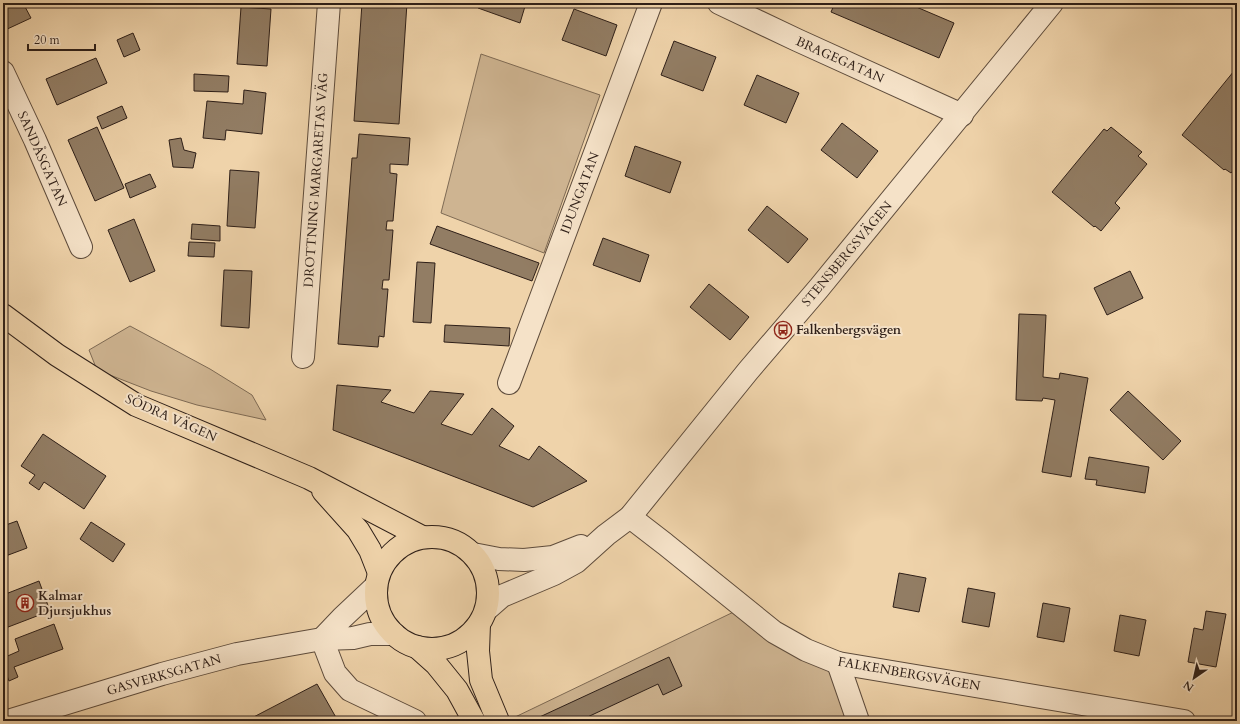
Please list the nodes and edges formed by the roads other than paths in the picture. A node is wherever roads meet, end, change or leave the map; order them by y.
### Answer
1 (329, 3) edge
2 (651, 3) edge
3 (719, 3) edge
4 (1052, 3) edge
5 (3, 72) edge
6 (962, 115) junction
7 (81, 247) dead end
8 (3, 315) edge
9 (303, 357) dead end
10 (509, 383) dead end
11 (309, 478) junction
12 (630, 516) junction
13 (606, 535) junction
14 (422, 537) junction
15 (473, 554) junction
16 (378, 579) junction
17 (483, 617) junction
18 (394, 634) junction
19 (322, 639) junction
20 (417, 647) junction
21 (838, 663) junction
22 (1103, 714) edge
23 (8, 721) edge
24 (416, 721) edge
25 (474, 721) edge
26 (498, 721) edge
27 (858, 721) edge
28 (1184, 721) edge

1 - 9 street, DROTTNING MARGARETAS VÄG
2 - 10 street, IDUNGATAN
3 - 6 street, BRAGEGATAN
4 - 6 street, STENSBERGSVÄGEN
5 - 7 street, SANDÅSGATAN
6 - 12 street, STENSBERGSVÄGEN
8 - 11 main road, SÖDRA VÄGEN
11 - 14 main road, SÖDRA VÄGEN
11 - 16 main road, SÖDRA VÄGEN
12 - 13 street, STENSBERGSVÄGEN
12 - 21 street, FALKENBERGSVÄGEN
13 - 15 street, STENSBERGSVÄGEN
13 - 17 street, STENSBERGSVÄGEN
14 - 15 main road
14 - 16 main road
15 - 17 main road
16 - 18 main road
16 - 19 street
17 - 20 main road
17 - 26 main road
18 - 19 street, GASVERKSGATAN
18 - 20 main road
19 - 23 street, GASVERKSGATAN
19 - 24 street
20 - 25 main road
21 - 22 street, FALKENBERGSVÄGEN
21 - 27 street
22 - 28 street, FALKENBERGSVÄGEN

